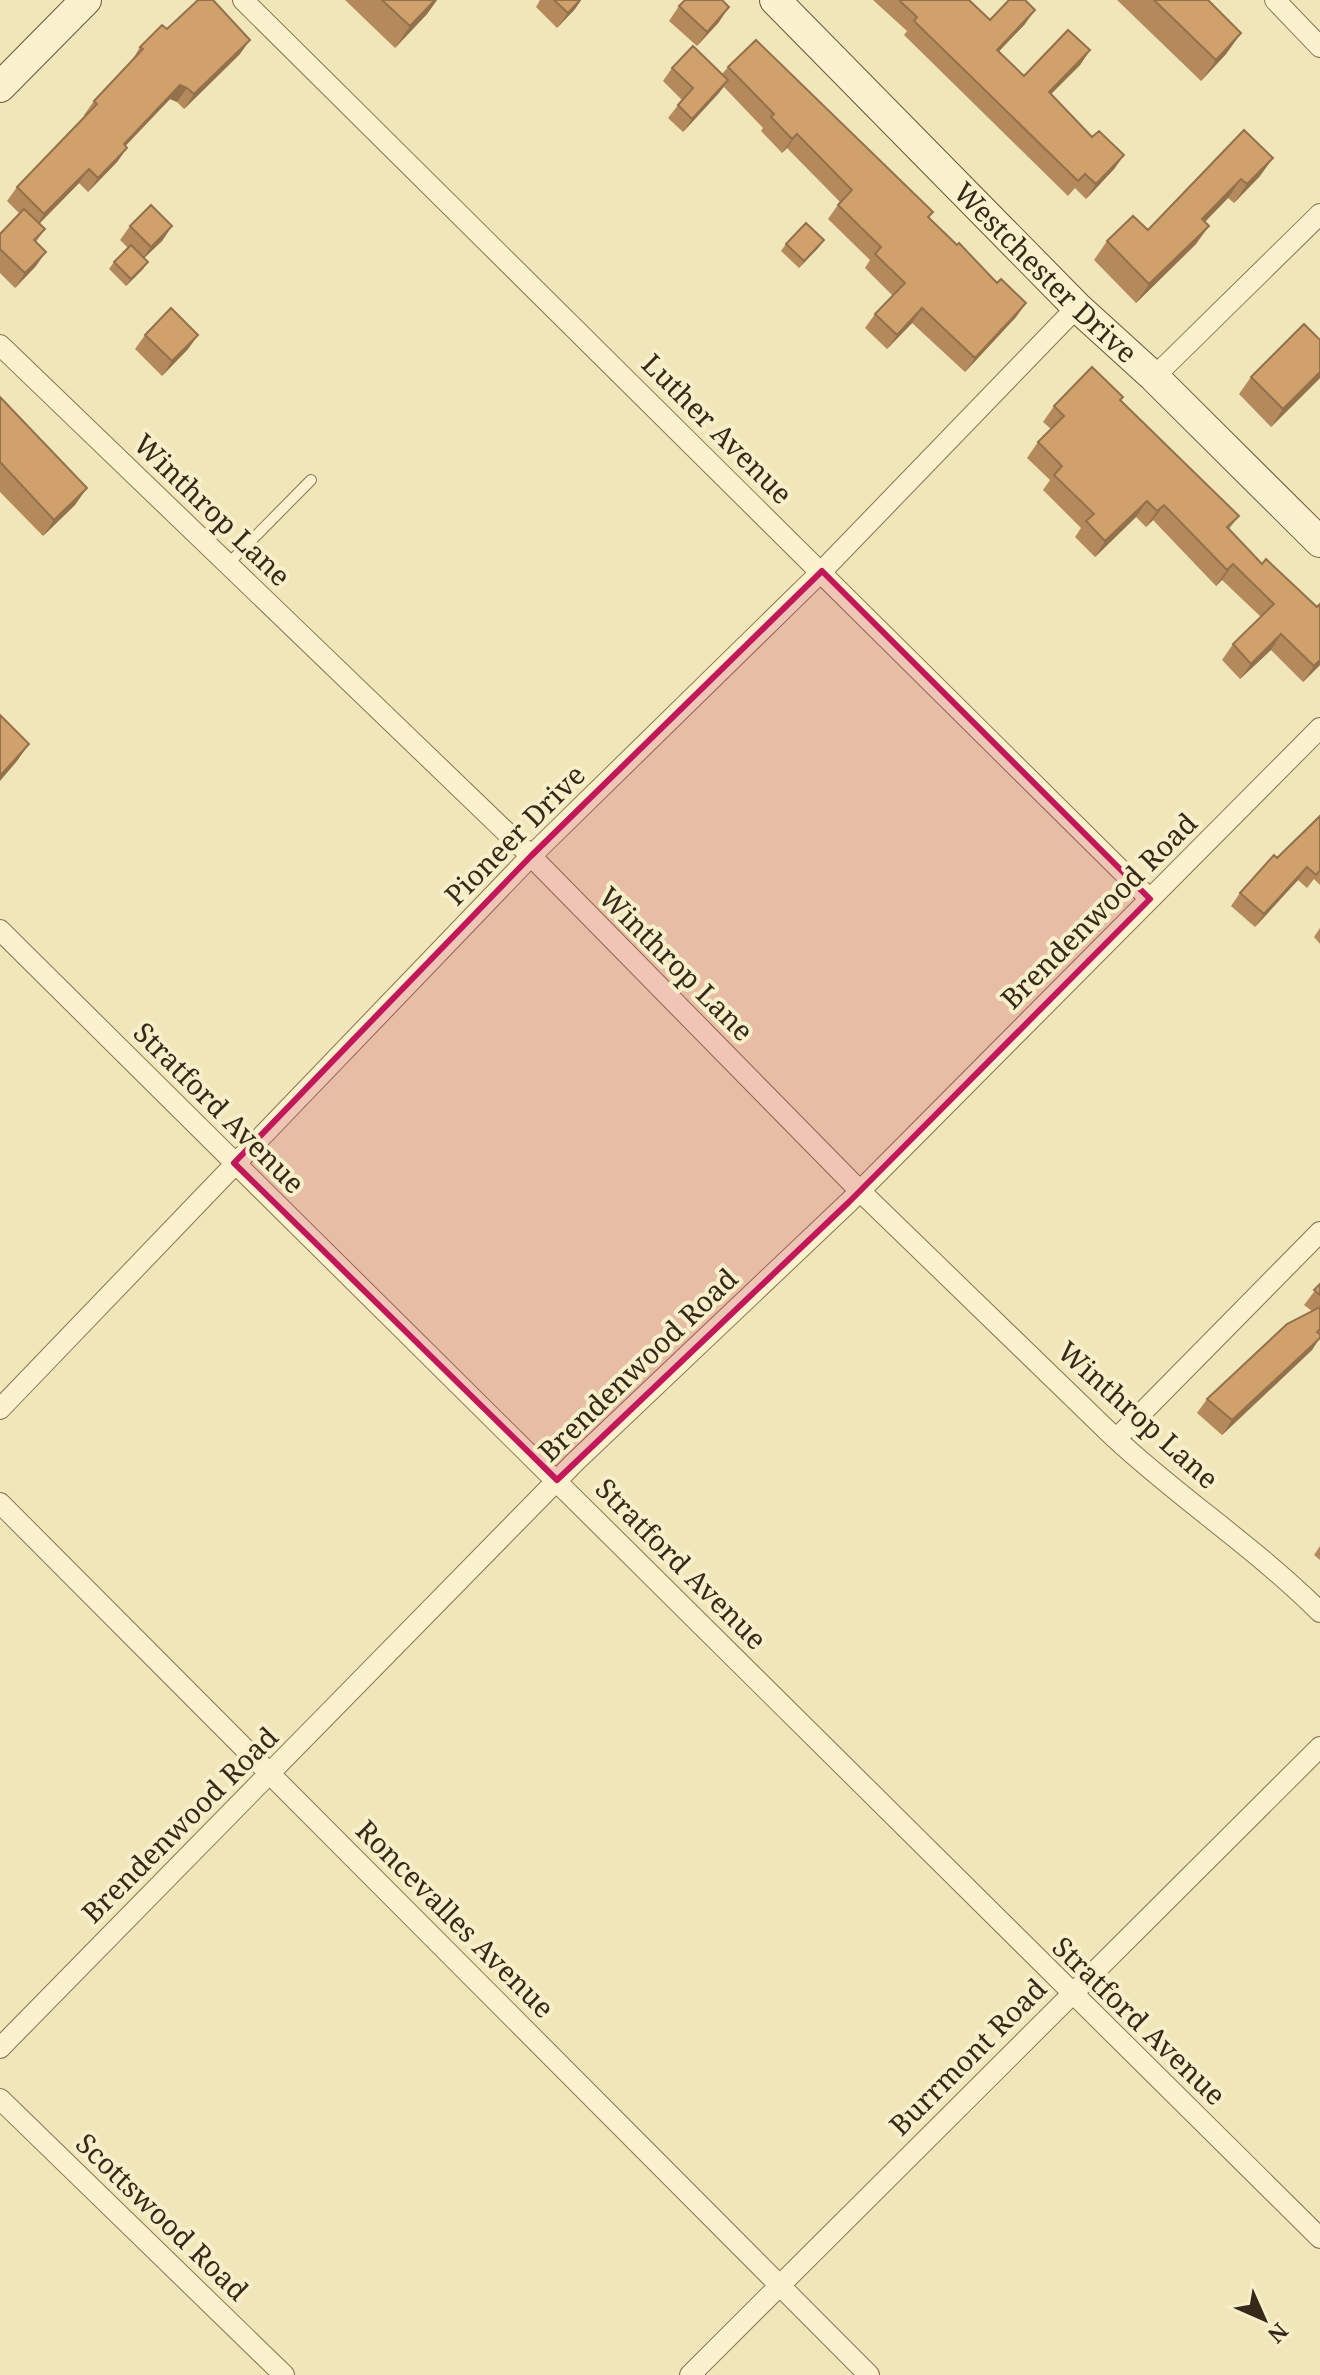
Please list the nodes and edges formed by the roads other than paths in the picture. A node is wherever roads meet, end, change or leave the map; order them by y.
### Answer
1 (86, 0) edge
2 (243, 0) edge
3 (775, 0) edge
4 (1275, 0) edge
5 (1320, 47) edge
6 (0, 87) edge
7 (1320, 214) edge
8 (1077, 307) junction
9 (0, 345) edge
10 (1154, 377) junction
11 (311, 480) dead end
12 (1320, 542) edge
13 (228, 564) junction
14 (822, 571) junction
15 (1320, 728) edge
16 (531, 856) junction
17 (1150, 899) junction
18 (0, 930) edge
19 (234, 1163) junction
20 (860, 1191) junction
21 (1320, 1232) edge
22 (0, 1409) edge
23 (1116, 1439) junction
24 (557, 1480) junction
25 (0, 1503) edge
26 (1320, 1612) edge
27 (1320, 1747) edge
28 (271, 1774) junction
29 (1071, 1995) junction
30 (0, 2048) edge
31 (0, 2099) edge
32 (1320, 2238) edge
33 (779, 2285) junction
34 (284, 2375) edge
35 (690, 2375) edge
36 (869, 2375) edge

1 - 6 street
2 - 14 street, Luther Avenue
3 - 8 street, Westchester Drive
4 - 5 street
7 - 10 street
8 - 10 street, Westchester Drive
8 - 14 street, Pioneer Drive
9 - 13 street, Winthrop Lane
10 - 12 street, Westchester Drive
11 - 13 lane
13 - 16 street, Winthrop Lane
14 - 16 street, Pioneer Drive
14 - 17 street, Luther Avenue
15 - 17 street, Brendenwood Road
16 - 19 street, Pioneer Drive
16 - 20 street, Winthrop Lane
17 - 20 street, Brendenwood Road
18 - 19 street, Stratford Avenue
19 - 22 street, Pioneer Drive
19 - 24 street, Stratford Avenue
20 - 23 street, Winthrop Lane
20 - 24 street, Brendenwood Road
21 - 23 street
23 - 26 street, Winthrop Lane
24 - 28 street, Brendenwood Road
24 - 29 street, Stratford Avenue
25 - 28 street, Roncevalles Avenue
27 - 29 street, Burrmont Road
28 - 30 street, Brendenwood Road
28 - 33 street, Roncevalles Avenue
29 - 32 street, Stratford Avenue
29 - 33 street, Burrmont Road
31 - 34 street, Scottswood Road
33 - 35 street, Burrmont Road
33 - 36 street, Roncevalles Avenue

